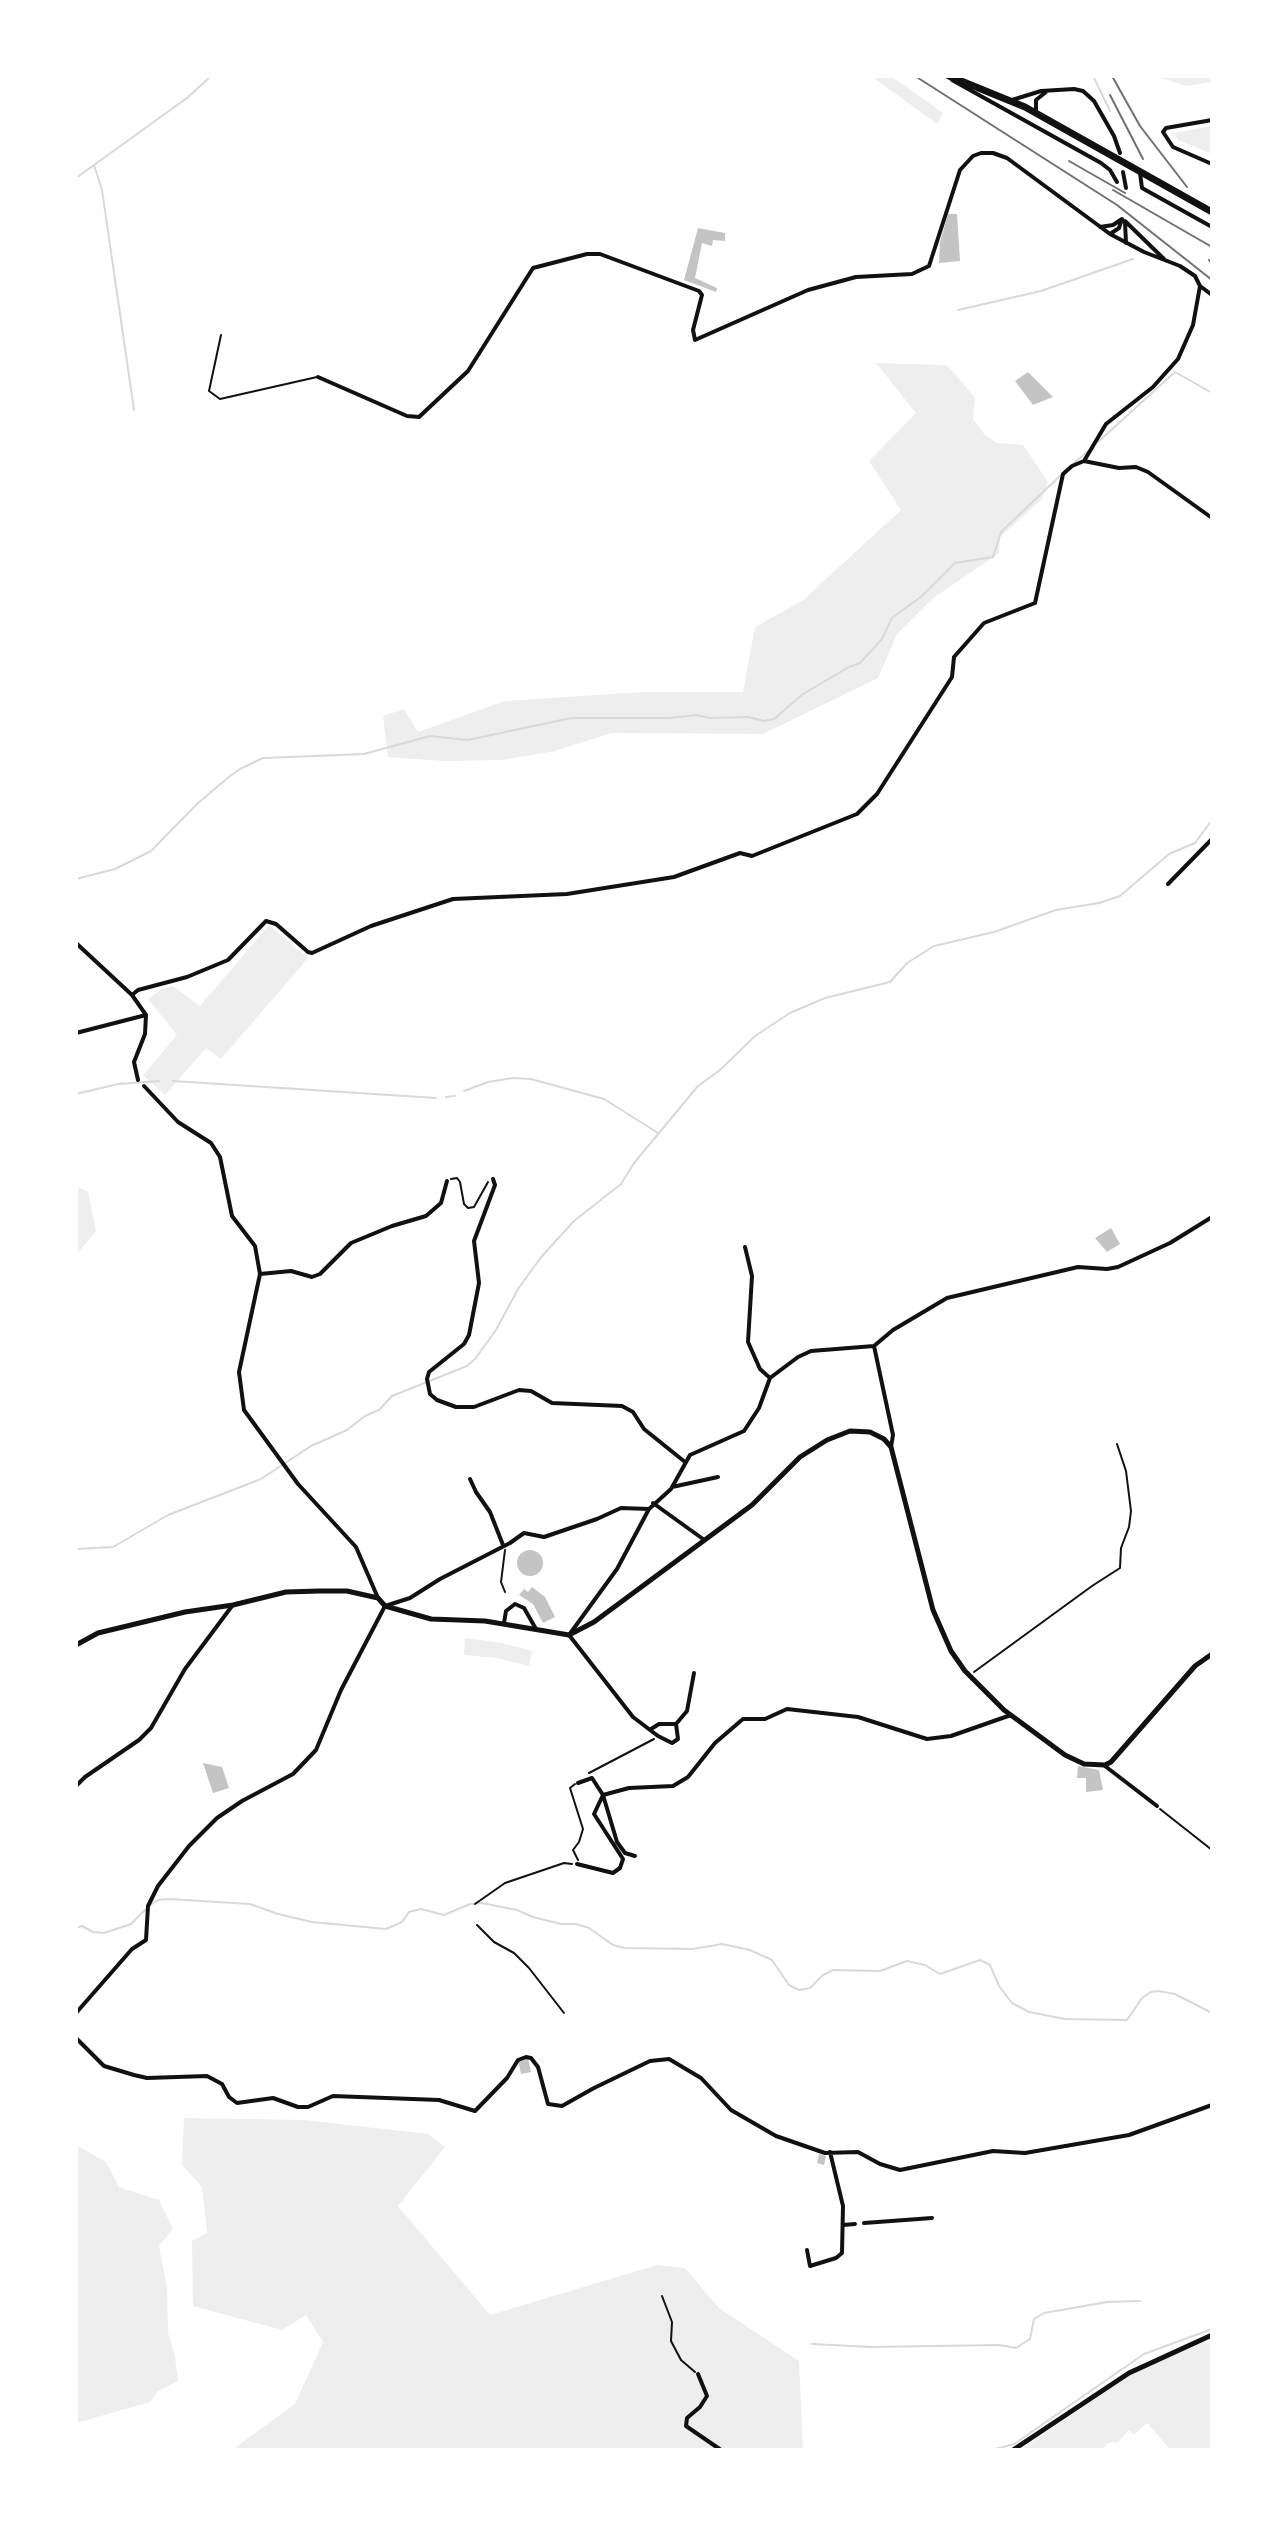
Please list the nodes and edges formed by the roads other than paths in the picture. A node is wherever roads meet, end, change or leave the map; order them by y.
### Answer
1 (948, 76) edge
2 (1050, 91) junction
3 (1012, 100) junction
4 (1036, 113) junction
5 (1212, 120) edge
6 (1120, 153) dead end
7 (1212, 164) edge
8 (1123, 172) dead end
9 (1140, 173) junction
10 (1117, 182) dead end
11 (1126, 188) dead end
12 (1212, 212) edge
13 (1124, 220) junction
14 (1100, 227) junction
15 (1212, 227) edge
16 (1110, 234) junction
17 (1126, 243) junction
18 (1166, 261) junction
19 (1200, 286) junction
20 (1212, 295) edge
21 (221, 335) dead end
22 (318, 377) joint
23 (1084, 461) junction
24 (1212, 518) edge
25 (1212, 839) edge
26 (1168, 884) dead end
27 (76, 943) edge
28 (132, 995) junction
29 (146, 1015) junction
30 (76, 1033) edge
31 (138, 1080) dead end
32 (144, 1086) dead end
33 (493, 1179) road end
34 (447, 1181) road end
35 (1212, 1217) edge
36 (745, 1247) dead end
37 (260, 1274) junction
38 (874, 1346) junction
39 (770, 1378) junction
40 (891, 1447) junction
41 (685, 1462) junction
42 (718, 1477) dead end
43 (470, 1479) dead end
44 (672, 1487) junction
45 (653, 1503) junction
46 (649, 1509) junction
47 (703, 1539) junction
48 (503, 1546) junction
49 (378, 1598) junction
50 (233, 1605) junction
51 (385, 1606) junction
52 (501, 1623) junction
53 (537, 1631) junction
54 (569, 1635) junction
55 (76, 1645) edge
56 (1212, 1654) edge
57 (694, 1673) dead end
58 (1011, 1715) junction
59 (676, 1724) junction
60 (651, 1729) junction
61 (1105, 1765) junction
62 (578, 1783) road end
63 (76, 1786) edge
64 (603, 1795) junction
65 (1157, 1806) road end
66 (635, 1856) dead end
67 (577, 1864) road end
68 (76, 2013) edge
69 (76, 2038) edge
70 (1212, 2105) edge
71 (830, 2152) junction
72 (932, 2218) dead end
73 (864, 2223) dead end
74 (855, 2224) dead end
75 (843, 2225) junction
76 (807, 2250) dead end
77 (1212, 2335) edge
78 (698, 2374) road end
79 (721, 2450) edge
80 (1013, 2450) edge

1 - 3 main road
1 - 10 street
2 - 3 street
2 - 4 street
2 - 6 street
3 - 4 main road
4 - 9 main road
5 - 7 street
8 - 11 street
9 - 12 main road
9 - 15 street
13 - 14 street
13 - 16 street
13 - 17 street
13 - 18 street
14 - 16 street
14 - 22 street
16 - 17 street
17 - 18 street
18 - 19 street
19 - 20 street
19 - 23 street
21 - 22 lane
23 - 24 street
23 - 28 street
25 - 26 street
27 - 28 street
28 - 29 street
29 - 30 street
29 - 31 street
32 - 37 street
33 - 41 street
34 - 37 street
35 - 38 street
36 - 39 street
37 - 49 street
38 - 39 street
38 - 40 street
39 - 41 street
40 - 47 street
40 - 58 street
41 - 44 street
42 - 44 street
43 - 48 street
44 - 45 street
45 - 46 street
45 - 47 street
46 - 48 street
46 - 54 street
47 - 54 street
48 - 51 street
49 - 50 street
49 - 51 street
50 - 55 street
50 - 63 street
51 - 52 street
51 - 68 street
52 - 53 street
52 - 53 street
53 - 54 street
54 - 60 street
56 - 61 street
57 - 59 street
58 - 61 street
58 - 64 street
59 - 60 street
59 - 60 street
61 - 65 street
62 - 64 street
64 - 66 street
64 - 67 street
69 - 71 street
70 - 71 street
71 - 75 street
72 - 73 street
74 - 75 street
75 - 76 street
77 - 80 street
78 - 79 street

